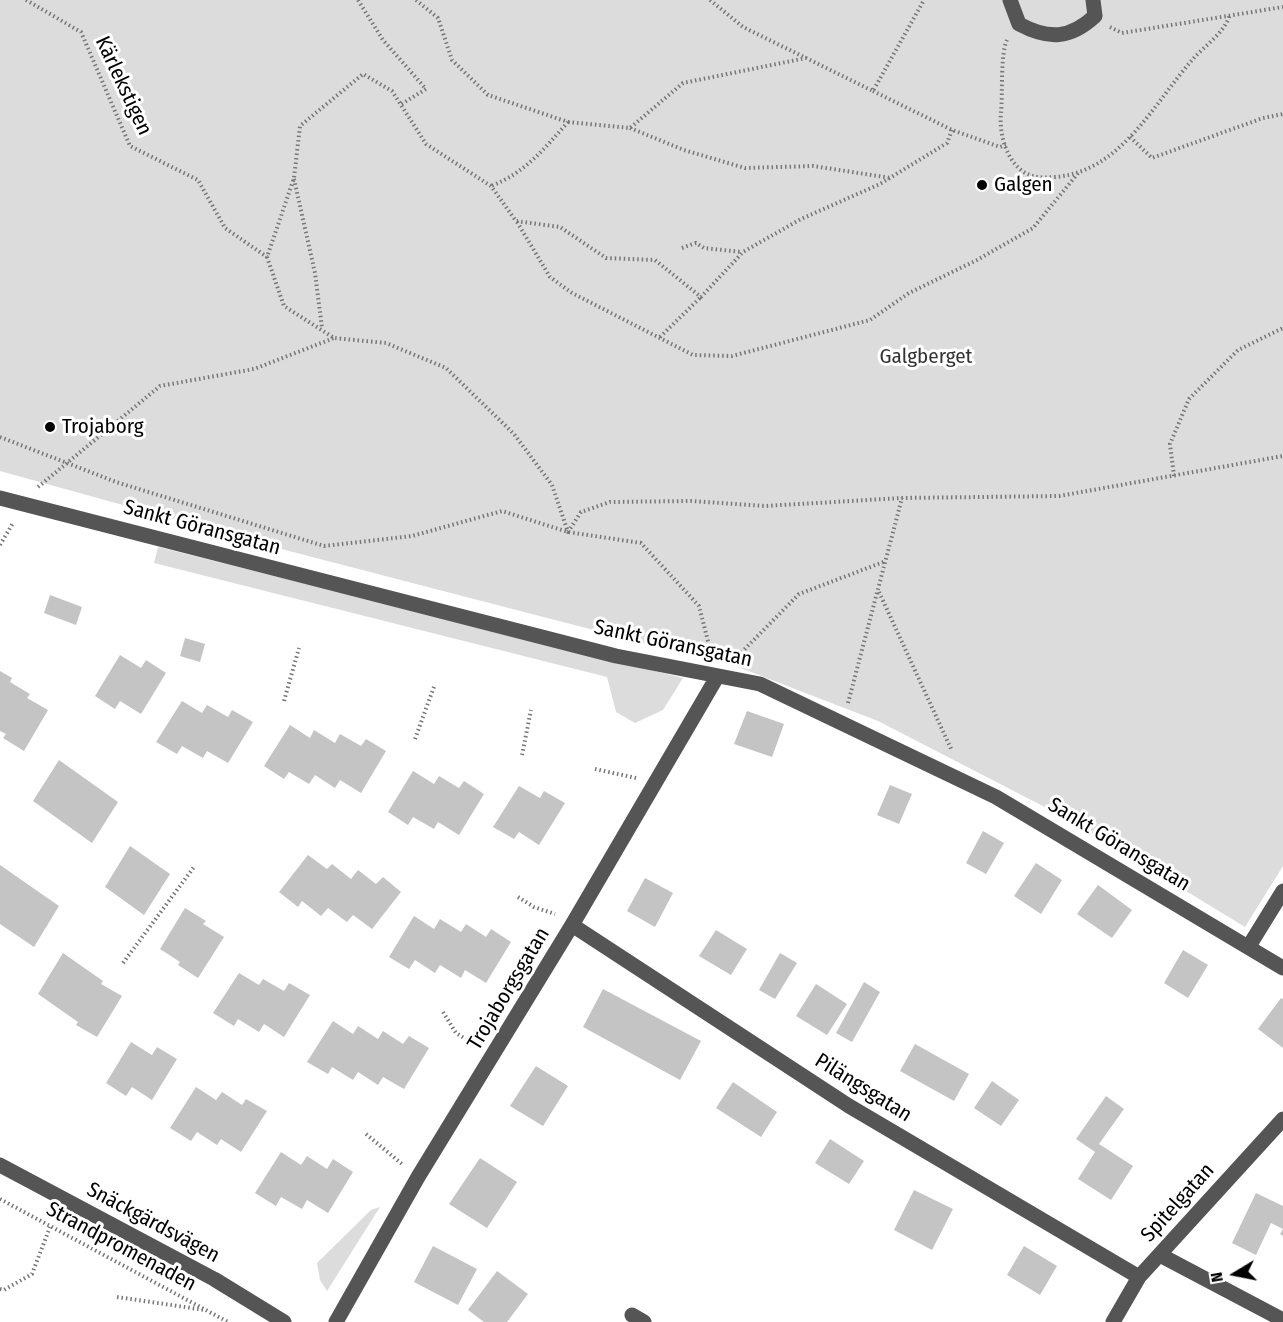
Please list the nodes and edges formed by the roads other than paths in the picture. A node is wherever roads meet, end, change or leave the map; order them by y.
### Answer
1 (1010, 0) edge
2 (1093, 0) edge
3 (0, 498) edge
4 (717, 677) junction
5 (1283, 891) edge
6 (572, 925) junction
7 (1249, 946) junction
8 (1283, 968) edge
9 (1283, 1119) edge
10 (0, 1166) edge
11 (1160, 1255) junction
12 (1139, 1277) junction
13 (1283, 1320) edge
14 (284, 1322) edge
15 (336, 1322) edge
16 (1113, 1322) edge

1 - 2 street
3 - 4 street, Sankt Göransgatan
4 - 6 street, Trojaborgsgatan
4 - 7 street, Sankt Göransgatan
5 - 7 street
6 - 12 street, Pilängsgatan
6 - 15 street, Trojaborgsgatan
7 - 8 street, Sankt Göransgatan
9 - 11 street, Spitelgatan
10 - 14 street, Snäckgärdsvägen
11 - 12 street, Spitelgatan
11 - 13 street
12 - 16 street, Spitelgatan

